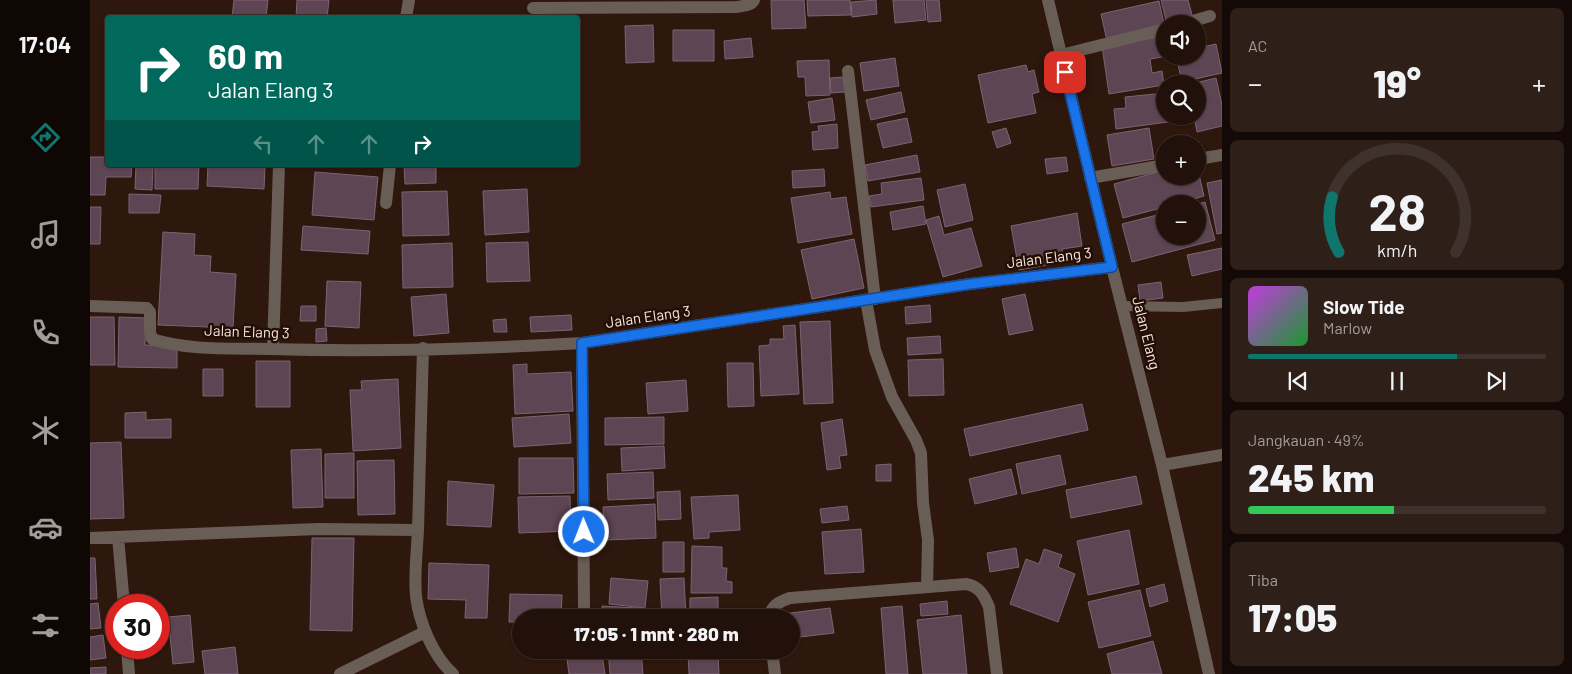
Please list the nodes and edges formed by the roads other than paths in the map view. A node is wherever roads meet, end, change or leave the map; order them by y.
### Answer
1 (409, 0) edge
2 (754, 0) edge
3 (1048, 0) edge
4 (533, 8) dead end
5 (406, 15) edge
6 (1210, 16) dead end
7 (1206, 17) edge
8 (1156, 30) edge
9 (1061, 55) junction
10 (848, 71) dead end
11 (1222, 155) edge
12 (1206, 158) edge
13 (279, 167) edge
14 (390, 167) edge
15 (1156, 167) edge
16 (1090, 178) junction
17 (386, 203) dead end
18 (1112, 267) junction
19 (871, 300) junction
20 (1222, 303) edge
21 (90, 306) edge
22 (1122, 306) junction
23 (582, 343) junction
24 (423, 348) junction
25 (273, 349) junction
26 (1222, 455) edge
27 (1162, 465) junction
28 (418, 530) junction
29 (118, 537) junction
30 (90, 538) edge
31 (927, 587) junction
32 (123, 594) edge
33 (584, 608) dead end
34 (772, 609) edge
35 (425, 632) junction
36 (128, 659) edge
37 (773, 659) edge
38 (129, 674) edge
39 (340, 674) edge
40 (453, 674) edge
41 (775, 674) edge
42 (997, 674) edge
43 (1210, 674) edge

1 - 5 street
2 - 4 street
3 - 9 street, Jalan Elang
6 - 7 street
8 - 9 street
9 - 16 street, Jalan Elang
10 - 19 street
11 - 12 street
13 - 25 street
14 - 17 street
15 - 16 street
16 - 18 street, Jalan Elang
18 - 19 street, Jalan Elang 3
18 - 22 street, Jalan Elang
19 - 23 street, Jalan Elang 3
19 - 31 street
20 - 22 lane
21 - 25 street, Jalan Elang 3
22 - 27 street, Jalan Elang
23 - 24 street, Jalan Elang 3
23 - 33 street
24 - 25 street, Jalan Elang 3
24 - 28 street
26 - 27 street
27 - 43 street, Jalan Elang
28 - 29 street
28 - 35 street
29 - 30 street
29 - 32 street
31 - 34 street
31 - 42 street
35 - 39 street
35 - 40 street
36 - 38 street
37 - 41 street

